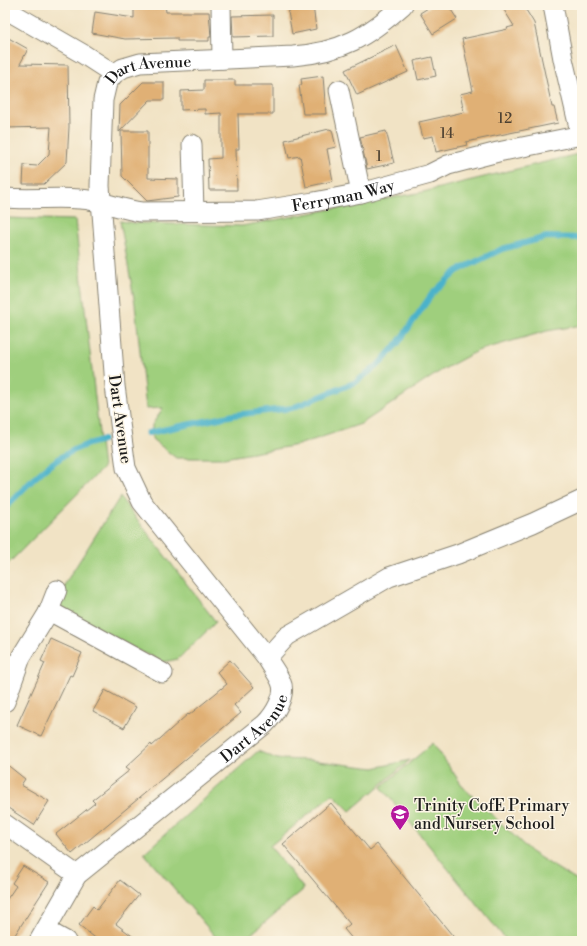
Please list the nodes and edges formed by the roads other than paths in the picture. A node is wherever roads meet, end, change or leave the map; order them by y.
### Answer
1 (221, 5) edge
2 (403, 5) edge
3 (553, 5) edge
4 (5, 9) edge
5 (222, 59) junction
6 (114, 74) junction
7 (339, 90) dead end
8 (582, 136) edge
9 (192, 144) dead end
10 (361, 193) junction
11 (5, 198) edge
12 (100, 201) junction
13 (194, 211) junction
14 (582, 500) edge
15 (56, 590) dead end
16 (48, 613) junction
17 (267, 658) junction
18 (163, 673) dead end
19 (5, 702) edge
20 (5, 824) edge
21 (77, 875) junction
22 (42, 935) edge
23 (66, 941) edge

1 - 5 street
2 - 5 street, Dart Avenue
3 - 8 street, Ferryman Way
4 - 6 street
5 - 6 street, Dart Avenue
6 - 12 street, Dart Avenue
7 - 10 street
8 - 10 street, Ferryman Way
9 - 13 street
10 - 13 street, Ferryman Way
11 - 12 street, Ferryman Way
12 - 13 street, Ferryman Way
12 - 17 street, Dart Avenue
14 - 17 street
15 - 16 street
16 - 18 street
16 - 19 street
17 - 21 street, Dart Avenue
20 - 21 street
21 - 22 street, Dart Avenue
22 - 23 street

